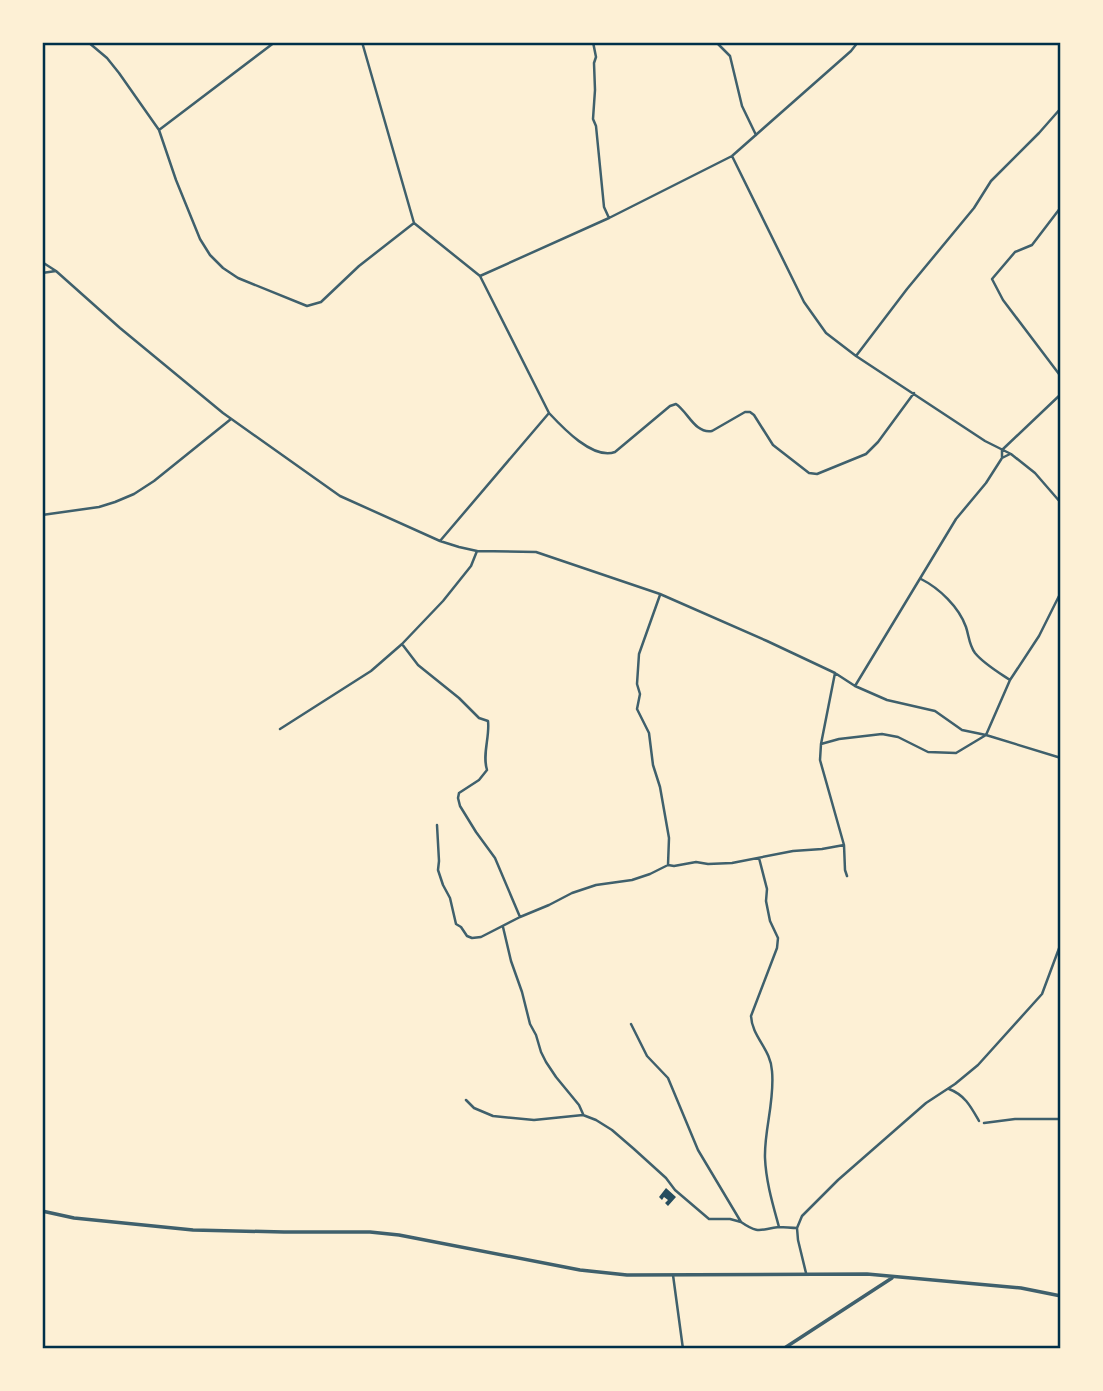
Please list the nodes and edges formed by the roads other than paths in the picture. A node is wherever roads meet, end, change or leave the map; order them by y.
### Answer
1 (88, 42) edge
2 (275, 42) edge
3 (362, 42) edge
4 (593, 42) edge
5 (716, 42) edge
6 (858, 42) edge
7 (1061, 108) edge
8 (159, 130) junction
9 (756, 135) junction
10 (732, 156) junction
11 (1061, 207) edge
12 (609, 218) junction
13 (414, 223) junction
14 (42, 262) edge
15 (56, 271) junction
16 (42, 273) edge
17 (480, 276) junction
18 (856, 356) junction
19 (1061, 380) edge
20 (914, 393) junction
21 (1061, 394) edge
22 (549, 413) junction
23 (231, 419) junction
24 (1002, 450) junction
25 (1011, 454) junction
26 (1002, 457) junction
27 (1061, 503) edge
28 (42, 515) edge
29 (440, 541) junction
30 (477, 551) junction
31 (921, 579) junction
32 (1061, 592) edge
33 (660, 594) junction
34 (402, 644) junction
35 (835, 673) junction
36 (1010, 680) junction
37 (855, 686) junction
38 (280, 729) dead end
39 (986, 735) junction
40 (821, 744) junction
41 (1061, 758) edge
42 (437, 825) dead end
43 (844, 845) junction
44 (759, 858) junction
45 (668, 865) junction
46 (847, 876) dead end
47 (520, 917) junction
48 (503, 927) junction
49 (1061, 943) edge
50 (631, 1024) dead end
51 (960, 1080) junction
52 (948, 1088) junction
53 (959, 1092) junction
54 (466, 1100) dead end
55 (583, 1115) junction
56 (1061, 1119) edge
57 (979, 1121) dead end
58 (984, 1123) dead end
59 (42, 1211) edge
60 (741, 1222) junction
61 (779, 1227) junction
62 (797, 1228) junction
63 (806, 1273) junction
64 (673, 1275) junction
65 (894, 1277) junction
66 (1061, 1296) edge
67 (683, 1349) edge
68 (783, 1349) edge

1 - 8 street
2 - 8 street
3 - 13 street
4 - 12 street
5 - 9 street
6 - 9 street
7 - 18 street
8 - 13 street
9 - 10 street
10 - 12 street
10 - 18 street
11 - 19 street
12 - 17 street
13 - 17 street
14 - 15 street
15 - 16 street
15 - 23 street
17 - 22 street
18 - 20 street
20 - 22 street
20 - 24 street
21 - 24 street
22 - 29 street
23 - 28 street
23 - 29 street
24 - 25 street
24 - 26 street
25 - 26 street
25 - 27 street
26 - 31 street
29 - 30 street
30 - 33 street
30 - 34 street
31 - 36 street
31 - 37 street
32 - 36 street
33 - 35 street
33 - 45 street
34 - 38 street
34 - 47 street
35 - 37 street
35 - 40 street
36 - 39 street
37 - 39 street
39 - 40 street
39 - 41 street
40 - 43 street
42 - 48 street
43 - 44 street
43 - 46 street
44 - 45 street
44 - 61 street
45 - 47 street
47 - 48 street
48 - 55 street
49 - 51 street
50 - 60 street
51 - 52 street
51 - 53 street
52 - 53 street
52 - 62 street
53 - 57 street
54 - 55 street
55 - 60 street
56 - 58 street
59 - 64 street
60 - 61 street
61 - 62 street
62 - 63 street
63 - 64 street
63 - 65 street
64 - 67 street
65 - 66 street
65 - 68 street

